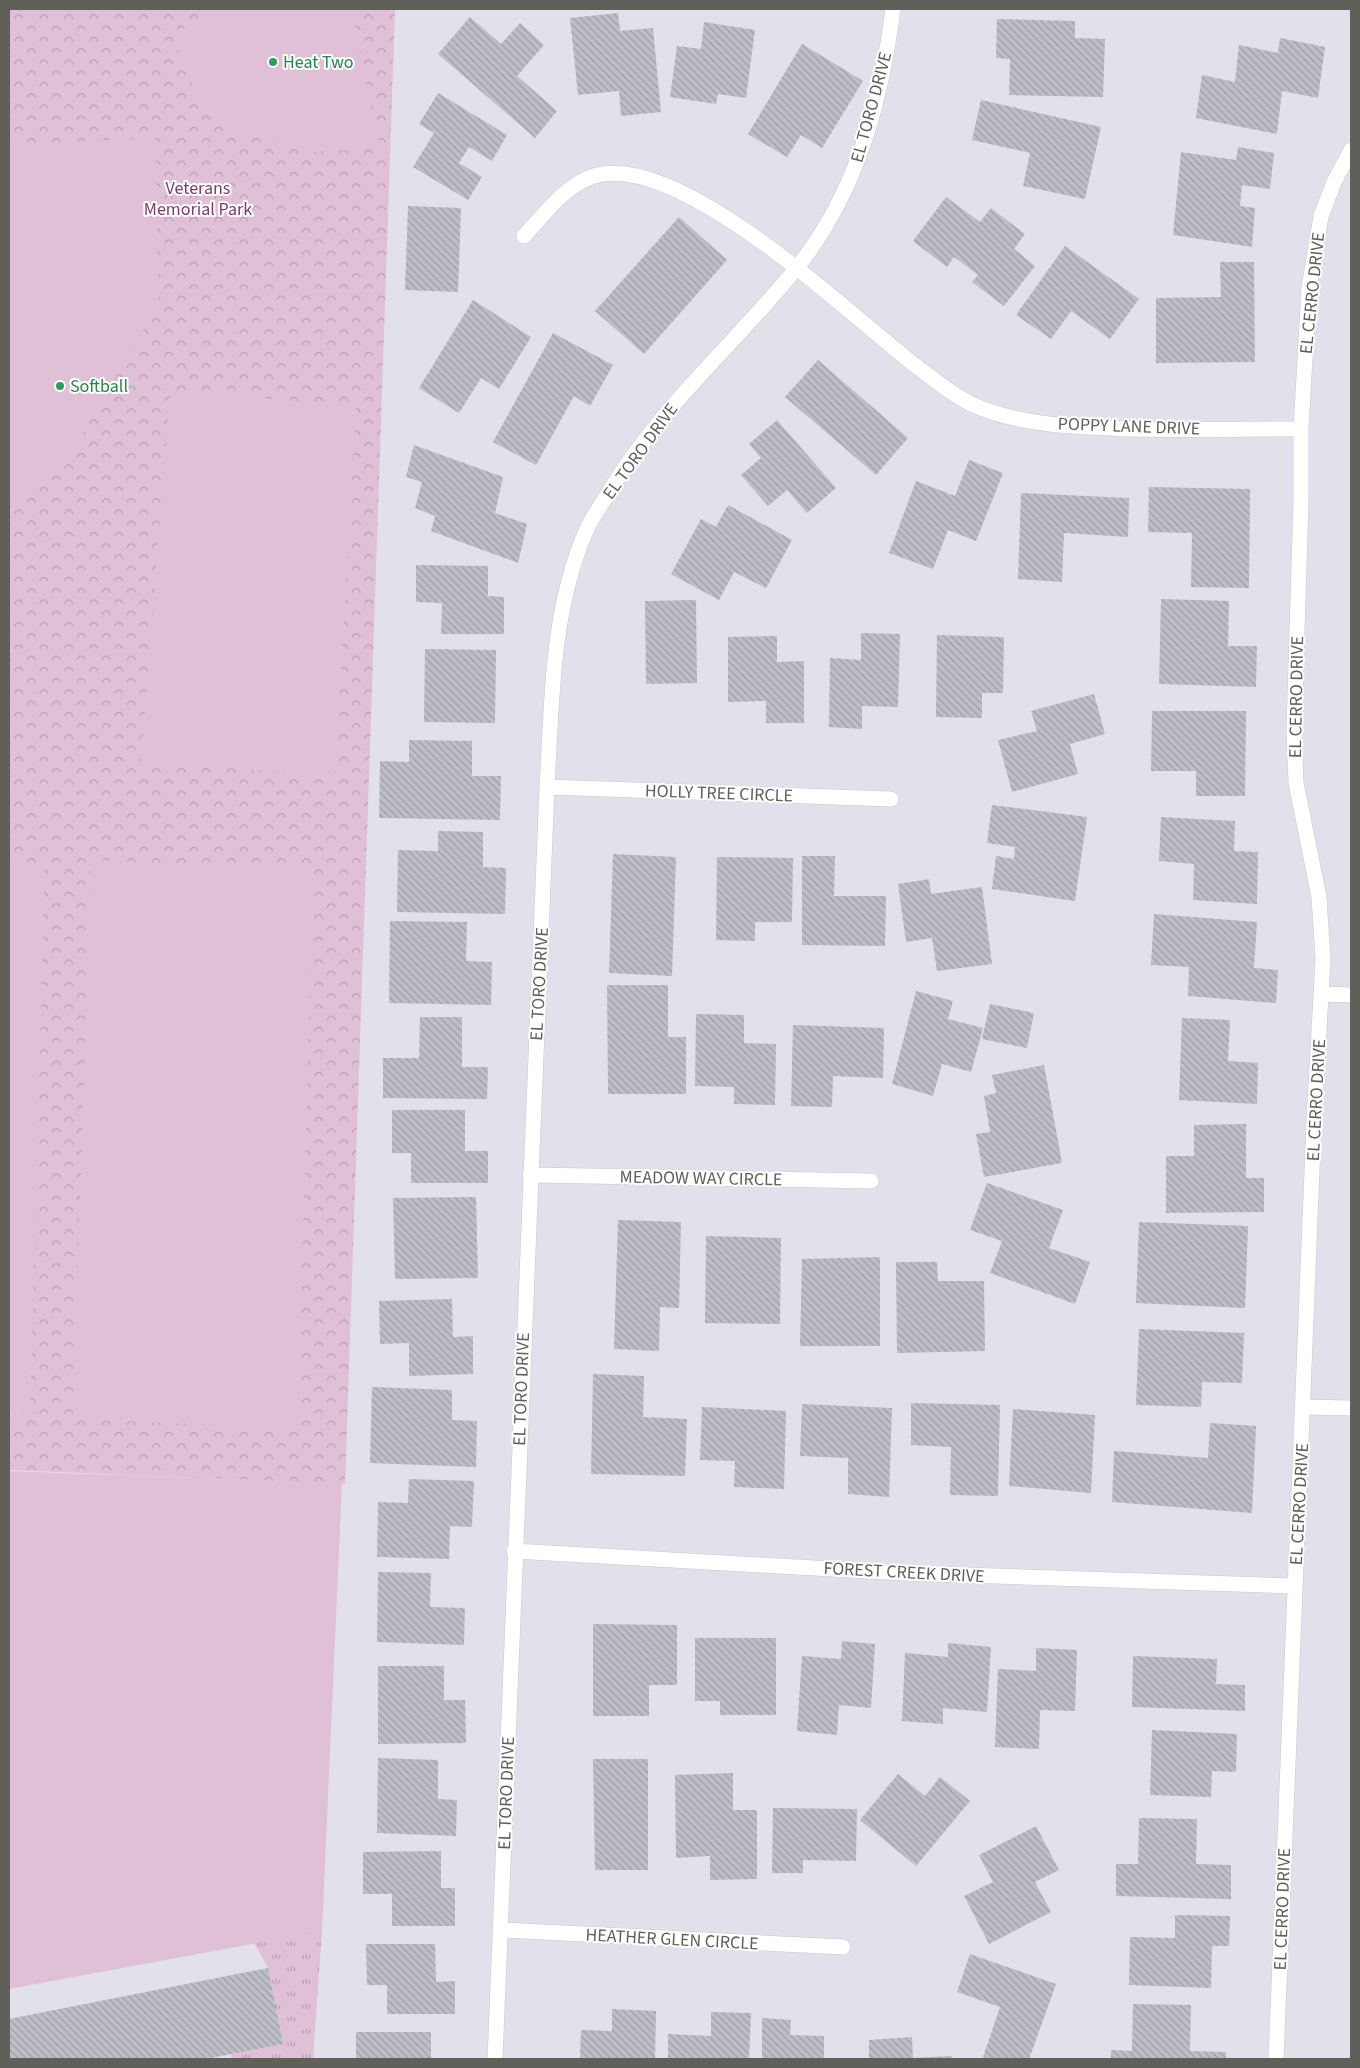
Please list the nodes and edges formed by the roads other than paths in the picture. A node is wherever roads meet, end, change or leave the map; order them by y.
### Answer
1 (893, 9) edge
2 (1351, 150) edge
3 (524, 236) dead end
4 (796, 268) junction
5 (1301, 429) junction
6 (548, 787) junction
7 (891, 799) dead end
8 (1322, 994) junction
9 (1351, 995) edge
10 (530, 1175) junction
11 (871, 1181) dead end
12 (1304, 1407) junction
13 (1351, 1408) edge
14 (514, 1551) junction
15 (1295, 1586) junction
16 (501, 1930) junction
17 (844, 1947) dead end
18 (495, 2059) edge
19 (1276, 2059) edge

1 - 4 street, EL TORO DRIVE
2 - 5 street, EL CERRO DRIVE
3 - 4 street, POPPY LANE DRIVE
4 - 5 street, POPPY LANE DRIVE
4 - 6 street, EL TORO DRIVE
5 - 8 street, EL CERRO DRIVE
6 - 7 street, HOLLY TREE CIRCLE
6 - 10 street, EL TORO DRIVE
8 - 9 street
8 - 12 street, EL CERRO DRIVE
10 - 11 street, MEADOW WAY CIRCLE
10 - 14 street, EL TORO DRIVE
12 - 13 street
12 - 15 street, EL CERRO DRIVE
14 - 15 street, FOREST CREEK DRIVE
14 - 16 street, EL TORO DRIVE
15 - 19 street, EL CERRO DRIVE
16 - 17 street, HEATHER GLEN CIRCLE
16 - 18 street, EL TORO DRIVE

